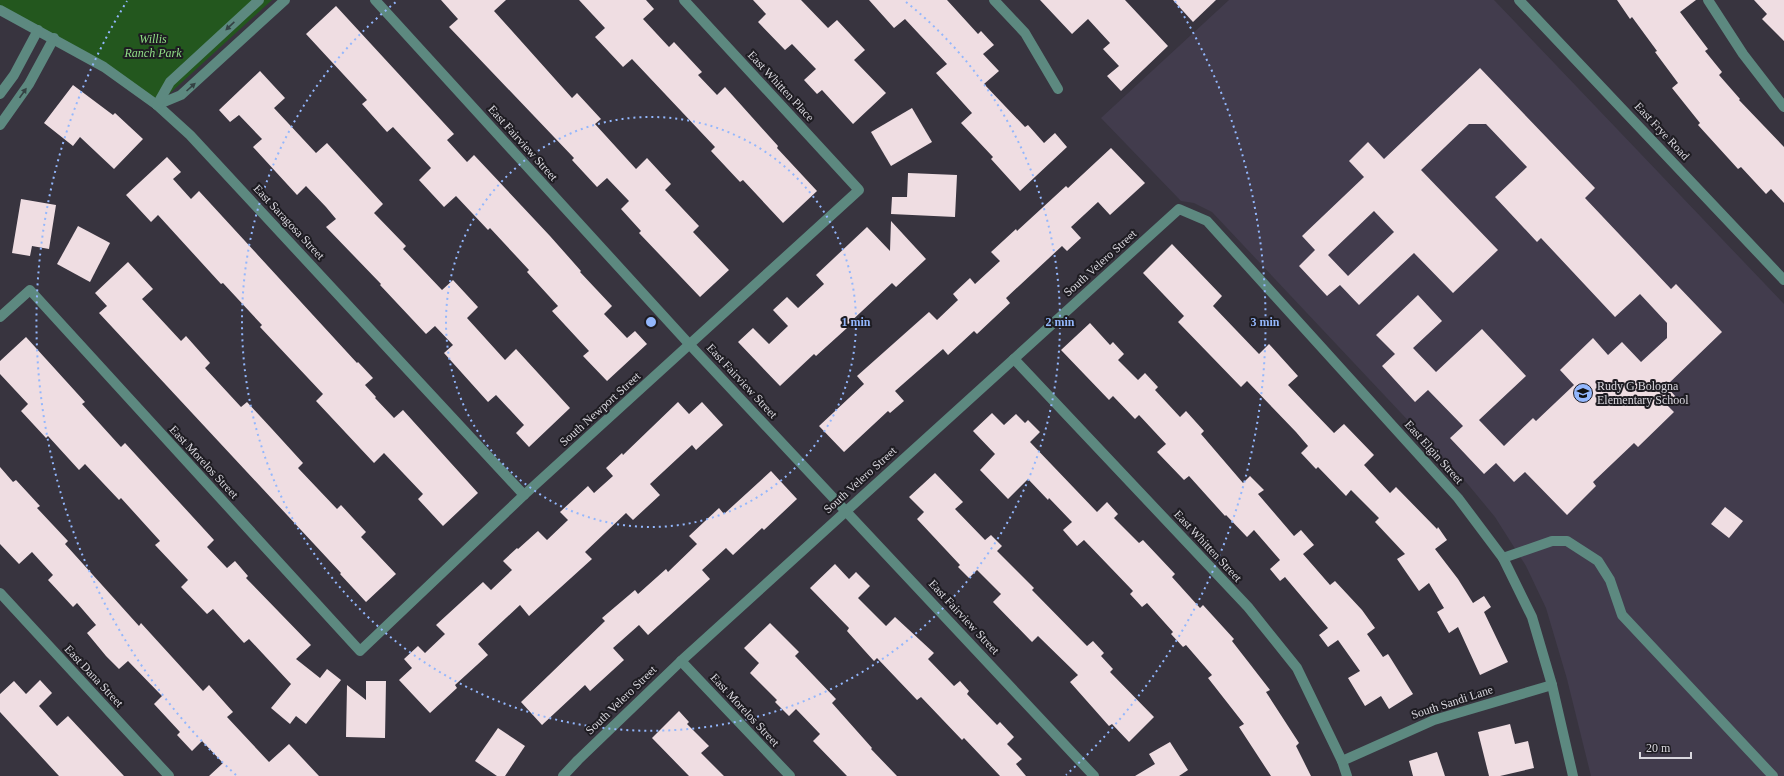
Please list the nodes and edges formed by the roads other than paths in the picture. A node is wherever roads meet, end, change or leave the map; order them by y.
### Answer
1 (259, 0) edge
2 (285, 0) edge
3 (375, 0) edge
4 (684, 0) edge
5 (994, 0) edge
6 (1519, 0) edge
7 (1708, 0) edge
8 (0, 10) edge
9 (38, 30) junction
10 (54, 38) junction
11 (1058, 89) dead end
12 (0, 94) edge
13 (157, 105) junction
14 (1784, 107) edge
15 (0, 125) edge
16 (859, 190) joint
17 (1179, 209) joint
18 (1784, 280) edge
19 (0, 317) edge
20 (690, 345) junction
21 (1014, 359) junction
22 (524, 495) junction
23 (846, 510) junction
24 (1503, 558) junction
25 (0, 593) edge
26 (360, 651) joint
27 (681, 661) junction
28 (1552, 685) junction
29 (1342, 761) junction
30 (169, 776) edge
31 (564, 776) edge
32 (790, 776) edge
33 (1094, 776) edge
34 (1347, 776) edge
35 (1573, 776) edge
36 (1773, 776) edge

1 -> 13 street
13 -> 2 street
3 - 20 street, East Fairview Street
4 - 16 street, East Whitten Place
5 - 11 street
6 - 18 street, East Frye Road
7 - 14 street
8 - 9 street, East Saragosa Street
9 - 10 street, East Saragosa Street
9 - 12 street
10 - 13 street, East Saragosa Street
15 -> 10 street
13 - 22 street, East Saragosa Street
16 - 20 street, South Newport Street
17 - 21 street, South Velero Street
17 - 24 street, East Elgin Street
19 - 26 street, East Morelos Street
20 - 22 street, South Newport Street
20 - 23 street, East Fairview Street
21 - 23 street, South Velero Street
21 - 29 street, East Whitten Street
22 - 26 street, South Newport Street
23 - 27 street, South Velero Street
23 - 33 street, East Fairview Street
24 - 28 street, East Elgin Street
24 - 36 street
25 - 30 street, East Dana Street
27 - 31 street, South Velero Street
27 - 32 street, East Morelos Street
28 - 29 street, South Sandi Lane
28 - 35 street, East Elgin Street
29 - 34 street, East Whitten Street

